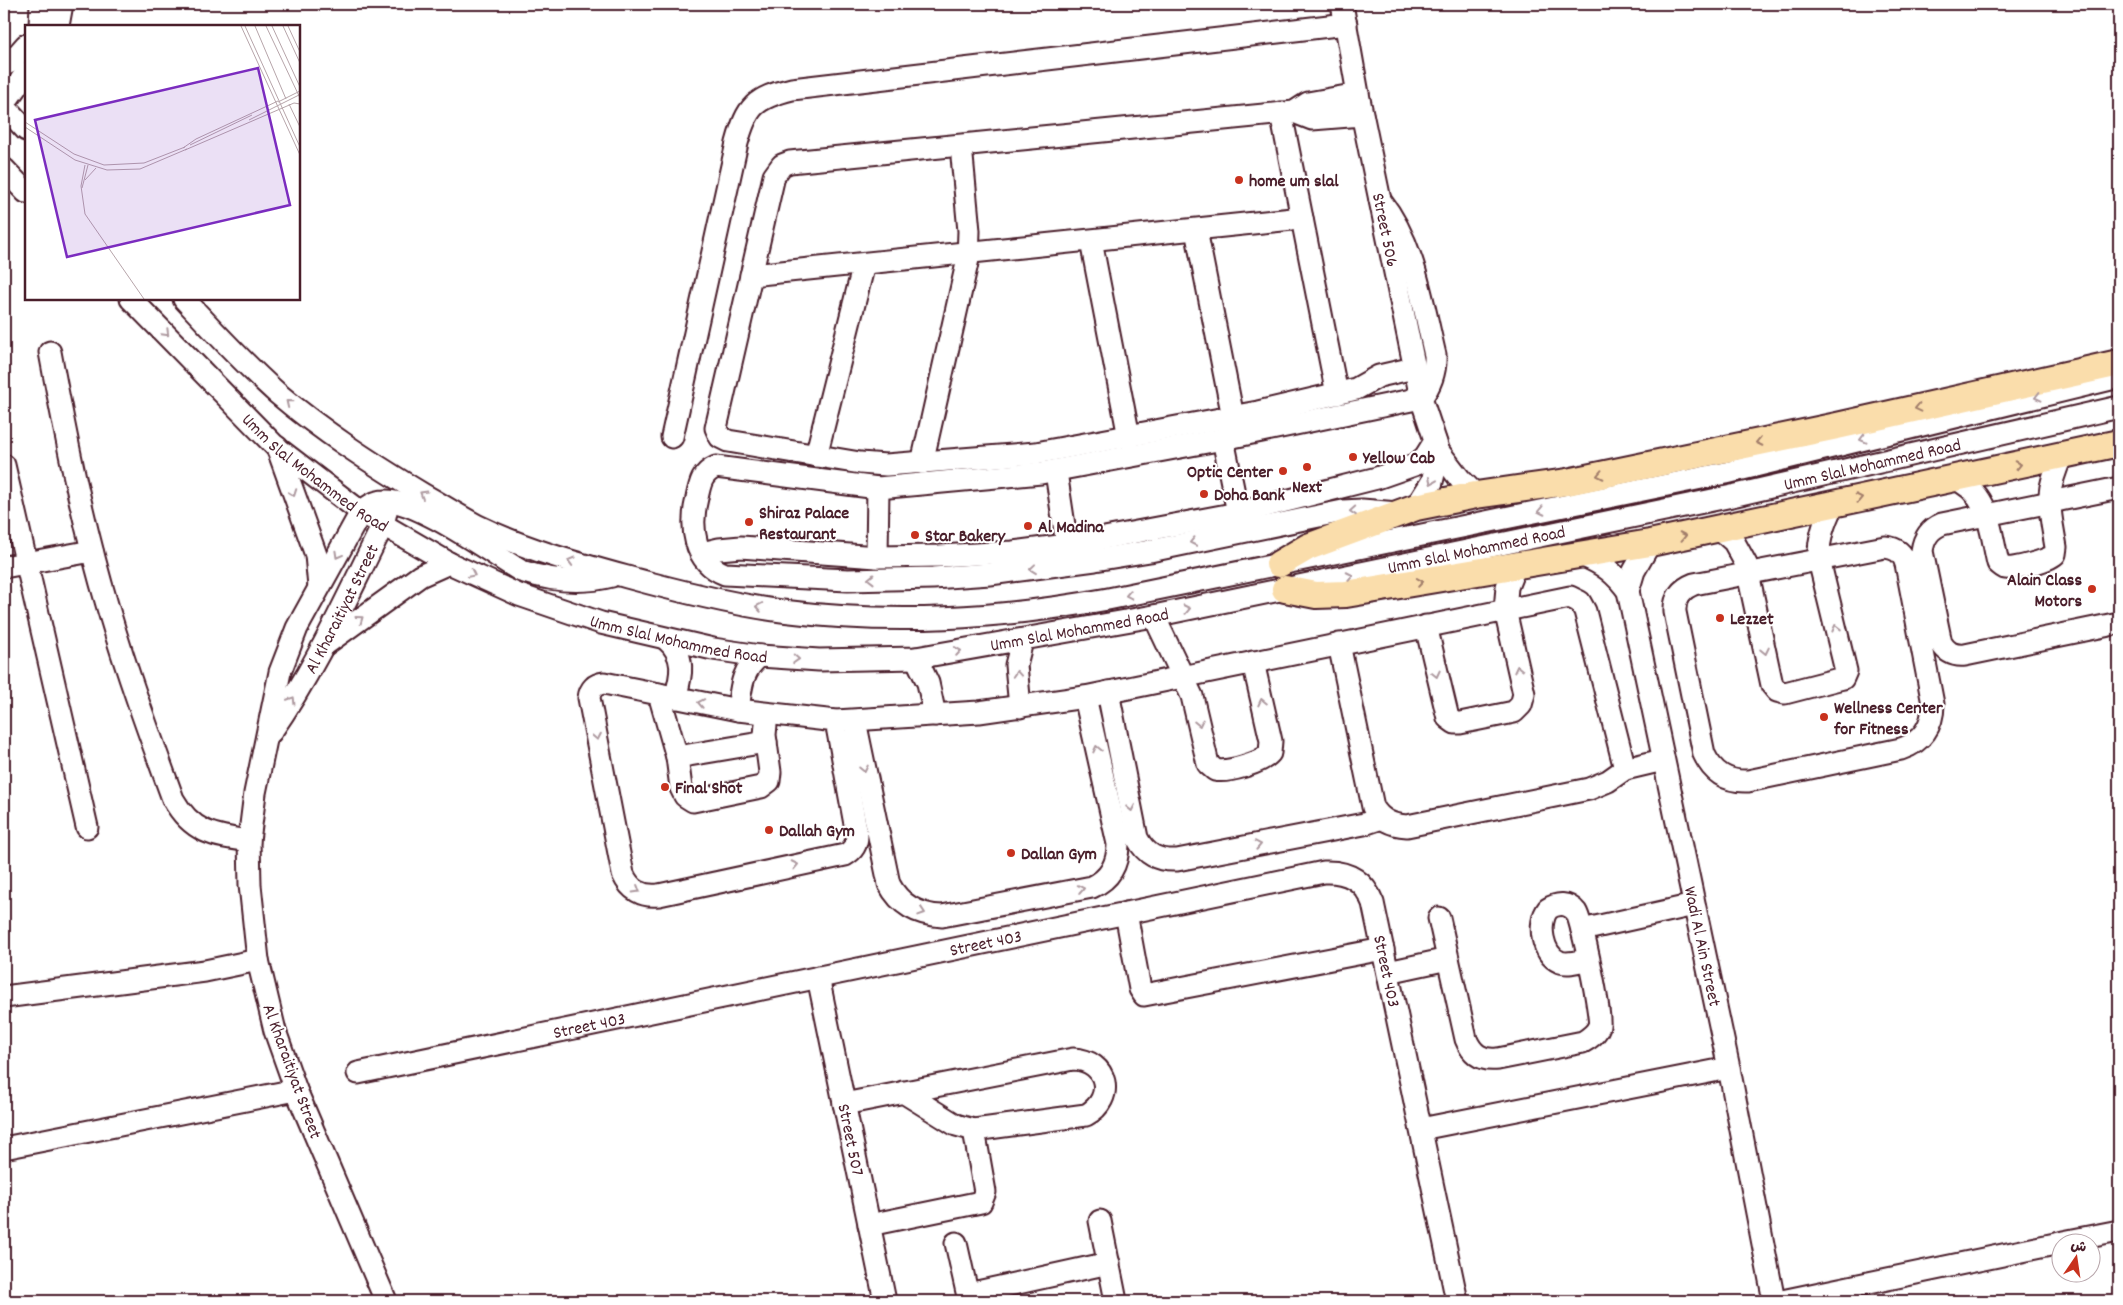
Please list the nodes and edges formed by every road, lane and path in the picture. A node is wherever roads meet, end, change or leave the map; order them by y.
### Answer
1 (62, 4) edge
2 (1344, 14) edge
3 (58, 25) edge
4 (25, 46) edge
5 (4, 65) edge
6 (25, 76) edge
7 (1358, 94) junction
8 (1288, 112) junction
9 (13, 115) edge
10 (1362, 115) junction
11 (961, 146) junction
12 (4, 154) edge
13 (7, 172) edge
14 (25, 191) edge
15 (1380, 200) junction
16 (1302, 218) junction
17 (1196, 230) junction
18 (1091, 240) junction
19 (969, 252) junction
20 (864, 264) junction
21 (751, 275) junction
22 (133, 300) edge
23 (185, 300) edge
24 (50, 352) dead end
25 (2119, 363) edge
26 (2119, 377) edge
27 (1417, 383) junction
28 (1346, 391) junction
29 (2119, 407) edge
30 (1233, 417) junction
31 (672, 437) dead end
32 (1129, 437) junction
33 (1223, 439) junction
34 (2119, 443) edge
35 (276, 447) junction
36 (1437, 447) junction
37 (2062, 455) junction
38 (816, 456) junction
39 (922, 462) junction
40 (4, 465) edge
41 (376, 466) junction
42 (1056, 472) junction
43 (1953, 478) junction
44 (878, 488) junction
45 (2119, 488) edge
46 (1476, 495) junction
47 (386, 500) junction
48 (2048, 502) junction
49 (1833, 504) junction
50 (1409, 510) junction
51 (362, 512) junction
52 (1238, 513) junction
53 (1987, 514) junction
54 (383, 525) junction
55 (1716, 529) junction
56 (1650, 543) junction
57 (1067, 545) junction
58 (92, 551) junction
59 (702, 553) junction
60 (1584, 556) junction
61 (877, 557) junction
62 (1819, 560) junction
63 (26, 563) junction
64 (449, 563) junction
65 (1279, 564) junction
66 (1515, 567) junction
67 (4, 568) edge
68 (1748, 573) junction
69 (617, 574) junction
70 (320, 587) junction
71 (1285, 589) junction
72 (1628, 591) junction
73 (1505, 610) junction
74 (1154, 616) junction
75 (2119, 624) edge
76 (1426, 626) junction
77 (666, 638) junction
78 (1022, 641) junction
79 (1339, 644) junction
80 (321, 647) junction
81 (760, 656) junction
82 (916, 658) junction
83 (1253, 662) junction
84 (1184, 677) junction
85 (1108, 692) junction
86 (667, 696) junction
87 (1085, 697) junction
88 (1020, 707) junction
89 (738, 710) junction
90 (767, 714) junction
91 (935, 715) junction
92 (845, 721) junction
93 (265, 740) junction
94 (766, 742) junction
95 (677, 757) junction
96 (1663, 760) junction
97 (1625, 769) junction
98 (1382, 818) junction
99 (87, 827) dead end
100 (249, 841) junction
101 (1694, 905) junction
102 (1126, 913) junction
103 (1439, 918) dead end
104 (1582, 930) junction
105 (1383, 949) junction
106 (1448, 959) junction
107 (1588, 959) junction
108 (258, 960) junction
109 (1388, 972) junction
110 (818, 977) junction
111 (4, 997) edge
112 (1728, 1068) junction
113 (358, 1073) dead end
114 (296, 1090) junction
115 (903, 1092) junction
116 (844, 1104) junction
117 (1421, 1129) junction
118 (974, 1130) junction
119 (4, 1148) edge
120 (1100, 1221) dead end
121 (869, 1225) junction
122 (2119, 1231) edge
123 (2100, 1235) edge
124 (956, 1243) dead end
125 (2050, 1245) edge
126 (1109, 1263) junction
127 (968, 1298) edge
128 (386, 1301) edge
129 (885, 1301) edge
130 (1116, 1301) edge
131 (1458, 1301) edge
132 (1774, 1301) edge
133 (1782, 1301) edge

1 - 3 street
2 - 7 street, Street 506
2 - 31 street
4 - 5 street
6 - 9 street
7 - 8 street
7 - 10 street, Street 506
8 - 10 street
8 - 11 street
8 - 16 street
10 - 15 street, Street 506
11 - 19 street
11 - 21 street
12 - 13 street
13 - 14 street
15 - 27 street, Street 506
15 - 27 street
16 - 17 street
16 - 28 street
17 - 18 street
17 - 30 street
18 - 19 street
18 - 32 street
19 - 20 street
19 - 39 street
20 - 21 street
20 - 38 street
21 - 38 street
22 -> 35 street, Umm Slal Mohammed Road
41 -> 23 street, Umm Slal Mohammed Road
24 - 58 street
25 -> 46 main road
26 -> 65 street, Umm Slal Mohammed Road
27 - 28 street
27 - 33 street
27 - 36 street, Street 506
28 - 30 street
71 -> 29 street, Umm Slal Mohammed Road
30 - 32 street
32 - 39 street
33 - 42 street
33 - 52 street
34 - 37 main road
35 - 51 street, Umm Slal Mohammed Road
35 -> 70 street
36 - 46 street, Street 506
36 -> 50 street
36 - 52 street
43 -> 37 main road
37 - 48 street
38 - 39 street
40 - 63 street
41 - 47 street, Al Kharaitiyat Street
69 -> 41 street, Umm Slal Mohammed Road
42 - 44 street
42 - 57 street
49 -> 43 main road
43 - 53 street
44 - 59 street
44 - 61 street
45 - 48 street
46 - 50 main road
47 - 51 street
47 - 54 street, Al Kharaitiyat Street
47 - 69 street
48 - 53 street
48 - 53 street
49 - 55 main road
49 - 62 street
50 -> 59 street
50 - 65 main road
51 - 54 street, Umm Slal Mohammed Road
51 -> 70 street, Al Kharaitiyat Street
52 - 57 street
53 - 75 street
54 - 64 street, Umm Slal Mohammed Road
54 - 80 street, Al Kharaitiyat Street
56 -> 55 main road
55 - 68 street
56 - 60 main road
56 - 72 street
57 - 61 street
58 - 63 street
58 - 100 street
59 - 61 street
60 - 66 main road
60 - 72 street, Wadi Al Ain Street
62 - 68 street
68 -> 62 street
62 - 68 street
63 - 67 street
63 - 99 street
64 -> 77 street, Umm Slal Mohammed Road
80 -> 64 street
65 -> 69 street, Umm Slal Mohammed Road
71 -> 66 main road
66 - 73 street
70 - 93 street, Al Kharaitiyat Street
74 -> 71 street, Umm Slal Mohammed Road
72 - 96 street, Wadi Al Ain Street
73 - 76 street
76 -> 73 street
73 - 97 street
74 - 78 street, Umm Slal Mohammed Road
74 - 84 street
76 - 79 street
77 - 81 street, Umm Slal Mohammed Road
77 - 86 street
82 -> 78 street, Umm Slal Mohammed Road
88 -> 78 street
79 - 83 street
79 - 98 street
93 -> 80 street, Al Kharaitiyat Street
81 -> 82 street, Umm Slal Mohammed Road
81 - 89 street
82 - 91 street
83 - 84 street
84 -> 83 street
84 - 85 street
85 - 87 street
85 -> 98 street
89 -> 86 street
86 -> 92 street
86 - 95 street
87 - 88 street
92 -> 87 street
88 - 91 street
89 - 90 street
90 - 92 street
90 - 94 street
91 - 92 street
93 - 100 street, Al Kharaitiyat Street
94 - 95 street
94 - 95 street
96 - 97 street
96 - 101 street, Wadi Al Ain Street
97 - 98 street
100 - 108 street, Al Kharaitiyat Street
101 - 104 street
101 - 112 street, Wadi Al Ain Street
102 - 105 street, Street 403
102 - 105 street
102 - 110 street, Street 403
103 - 106 street
104 - 107 street
104 - 107 street
105 - 109 street, Street 403
106 - 107 street
106 - 109 street
108 - 111 street
108 - 114 street, Al Kharaitiyat Street
109 - 117 street, Street 403
110 - 113 street, Street 403
110 - 116 street, Street 507
112 - 117 street
112 - 132 street, Wadi Al Ain Street
114 - 119 street
114 - 128 street, Al Kharaitiyat Street
115 - 116 street
115 - 118 street
115 - 118 street
116 - 121 street, Street 507
117 - 131 street, Street 403
118 - 121 street
120 - 126 street
121 - 129 street, Street 507
122 - 123 street
124 - 127 street
125 - 133 street
126 - 127 street
126 - 130 street

